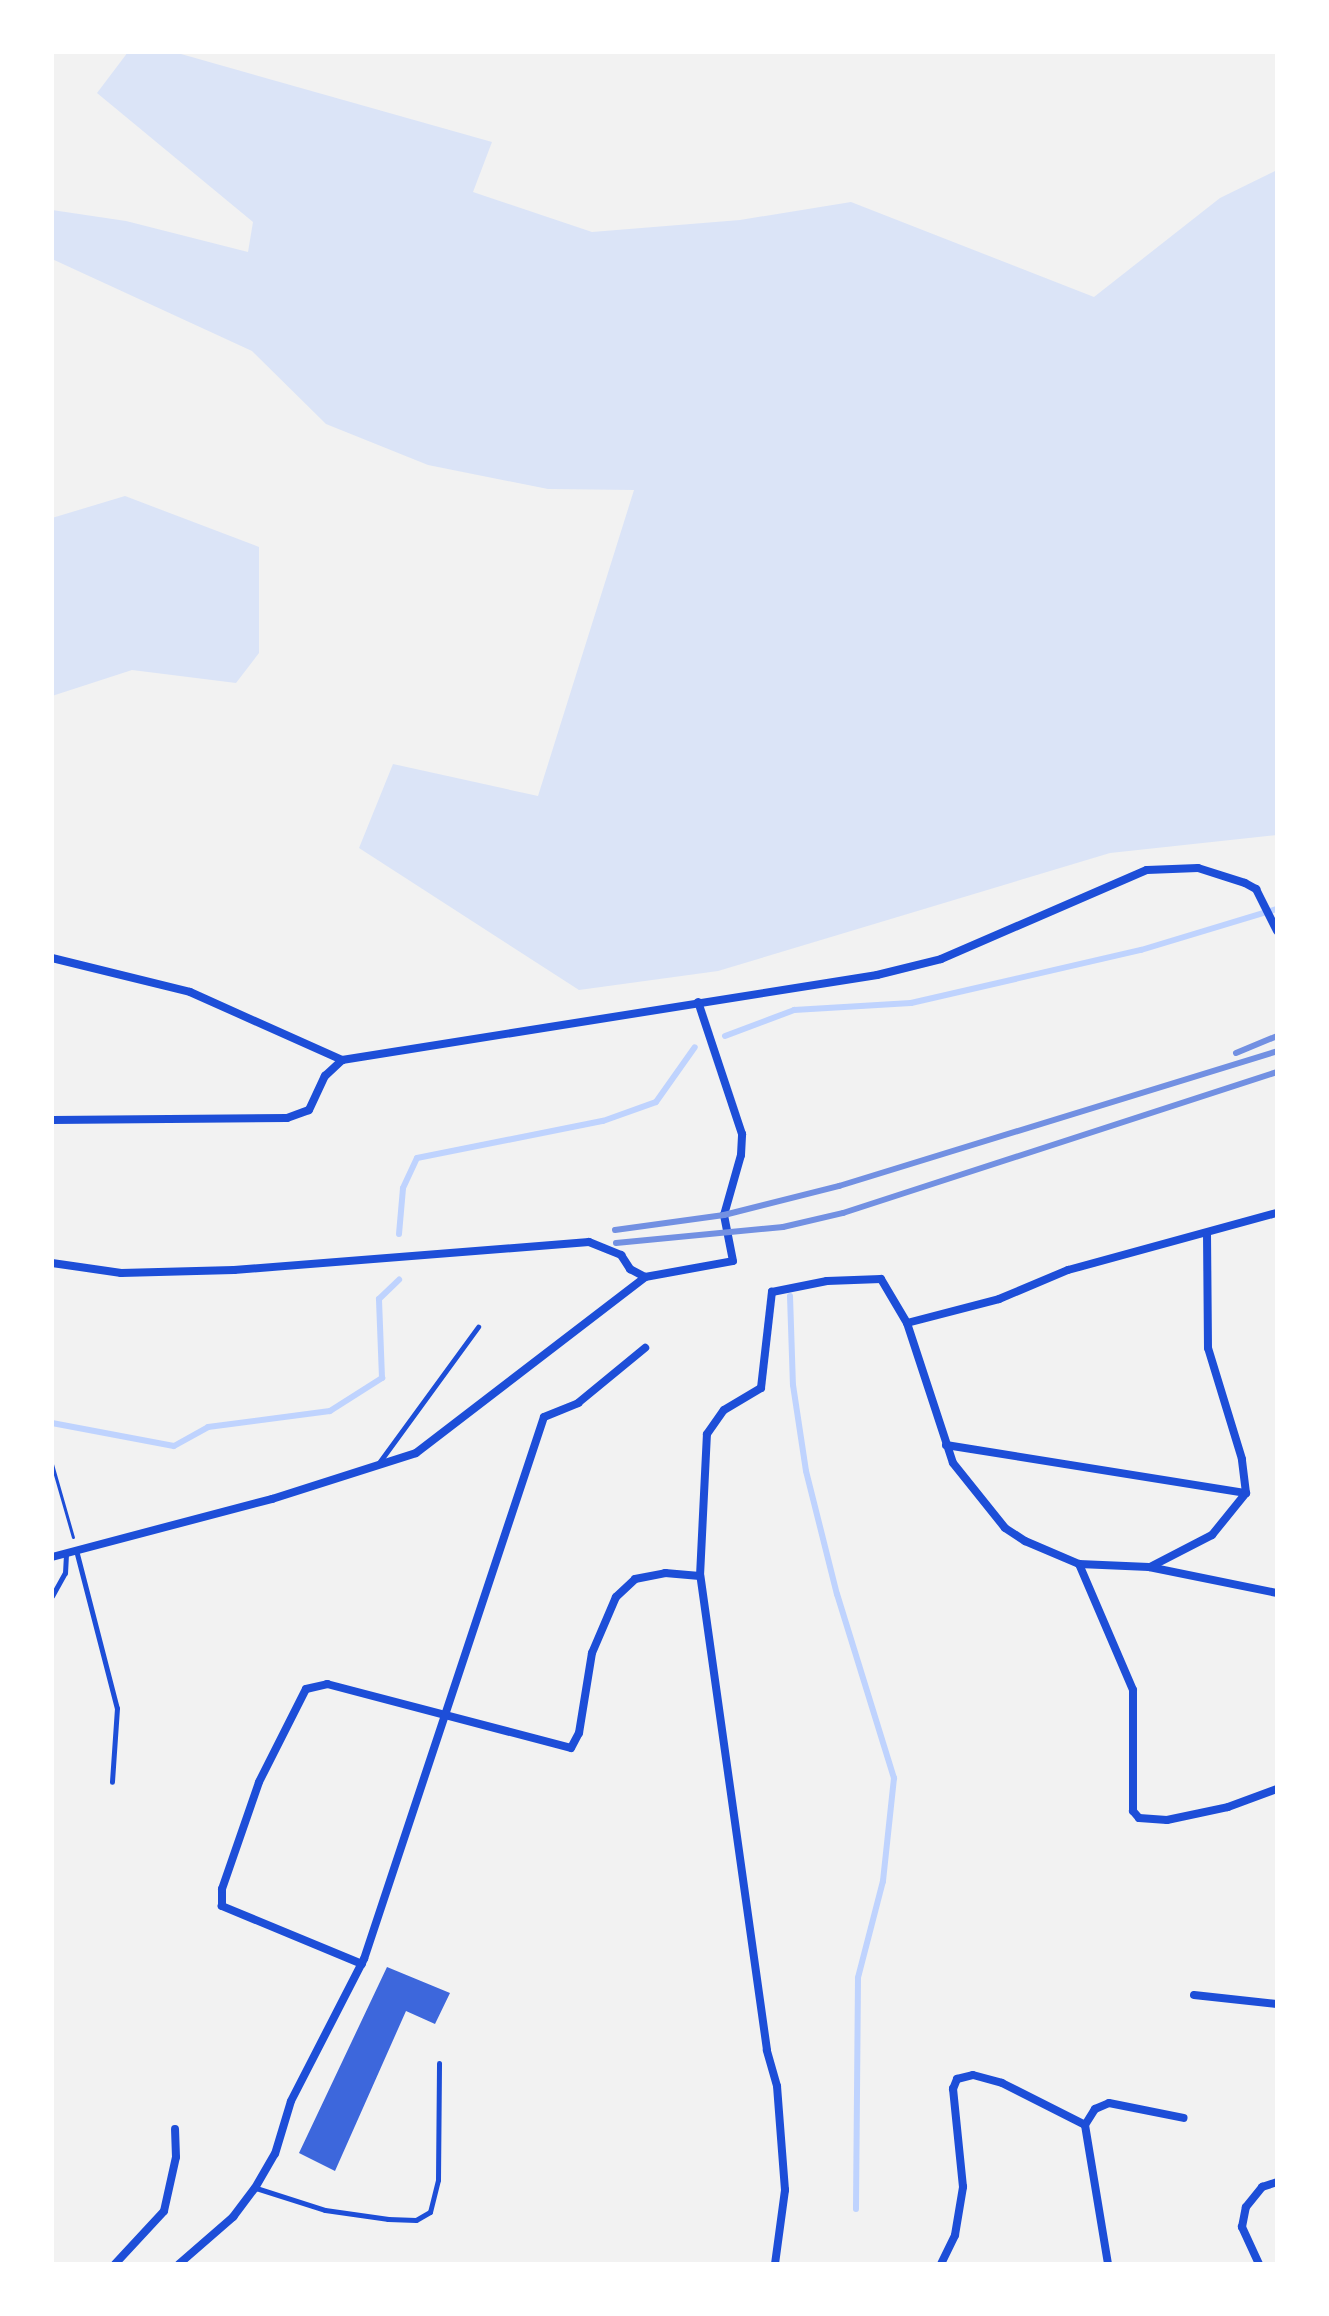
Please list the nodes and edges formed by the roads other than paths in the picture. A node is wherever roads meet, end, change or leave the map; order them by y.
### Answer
1 (1277, 931) edge
2 (52, 958) edge
3 (698, 1002) junction
4 (342, 1060) junction
5 (52, 1120) edge
6 (1277, 1213) edge
7 (1207, 1235) junction
8 (52, 1263) edge
9 (645, 1277) junction
10 (907, 1323) junction
11 (478, 1327) dead end
12 (645, 1348) dead end
13 (946, 1445) junction
14 (378, 1464) junction
15 (1246, 1493) junction
16 (71, 1550) junction
17 (52, 1557) edge
18 (1079, 1564) junction
19 (1149, 1567) junction
20 (700, 1576) junction
21 (1277, 1593) edge
22 (52, 1596) edge
23 (445, 1714) junction
24 (112, 1782) dead end
25 (1277, 1789) edge
26 (362, 1964) junction
27 (1194, 1995) dead end
28 (1277, 2004) edge
29 (439, 2063) dead end
30 (1184, 2118) dead end
31 (1085, 2125) junction
32 (175, 2129) dead end
33 (1277, 2182) edge
34 (255, 2188) junction
35 (115, 2264) edge
36 (179, 2264) edge
37 (775, 2264) edge
38 (941, 2264) edge
39 (1108, 2264) edge
40 (1259, 2264) edge

1 - 3 street
2 - 4 street
3 - 4 street
3 - 9 street
4 - 5 street
6 - 7 street
7 - 10 street
7 - 15 street
8 - 9 street
9 - 14 street
10 - 13 street
10 - 20 street
11 - 14 lane
12 - 23 street
13 - 15 street
13 - 18 street
14 - 16 street
15 - 19 street
16 - 17 street
16 - 22 lane
16 - 24 lane
18 - 19 street
18 - 25 street
19 - 21 street
20 - 23 street
20 - 37 street
23 - 26 street
23 - 26 street
26 - 34 street
27 - 28 street
29 - 34 lane
30 - 31 street
31 - 38 street
31 - 39 street
32 - 35 street
33 - 40 street
34 - 36 street

